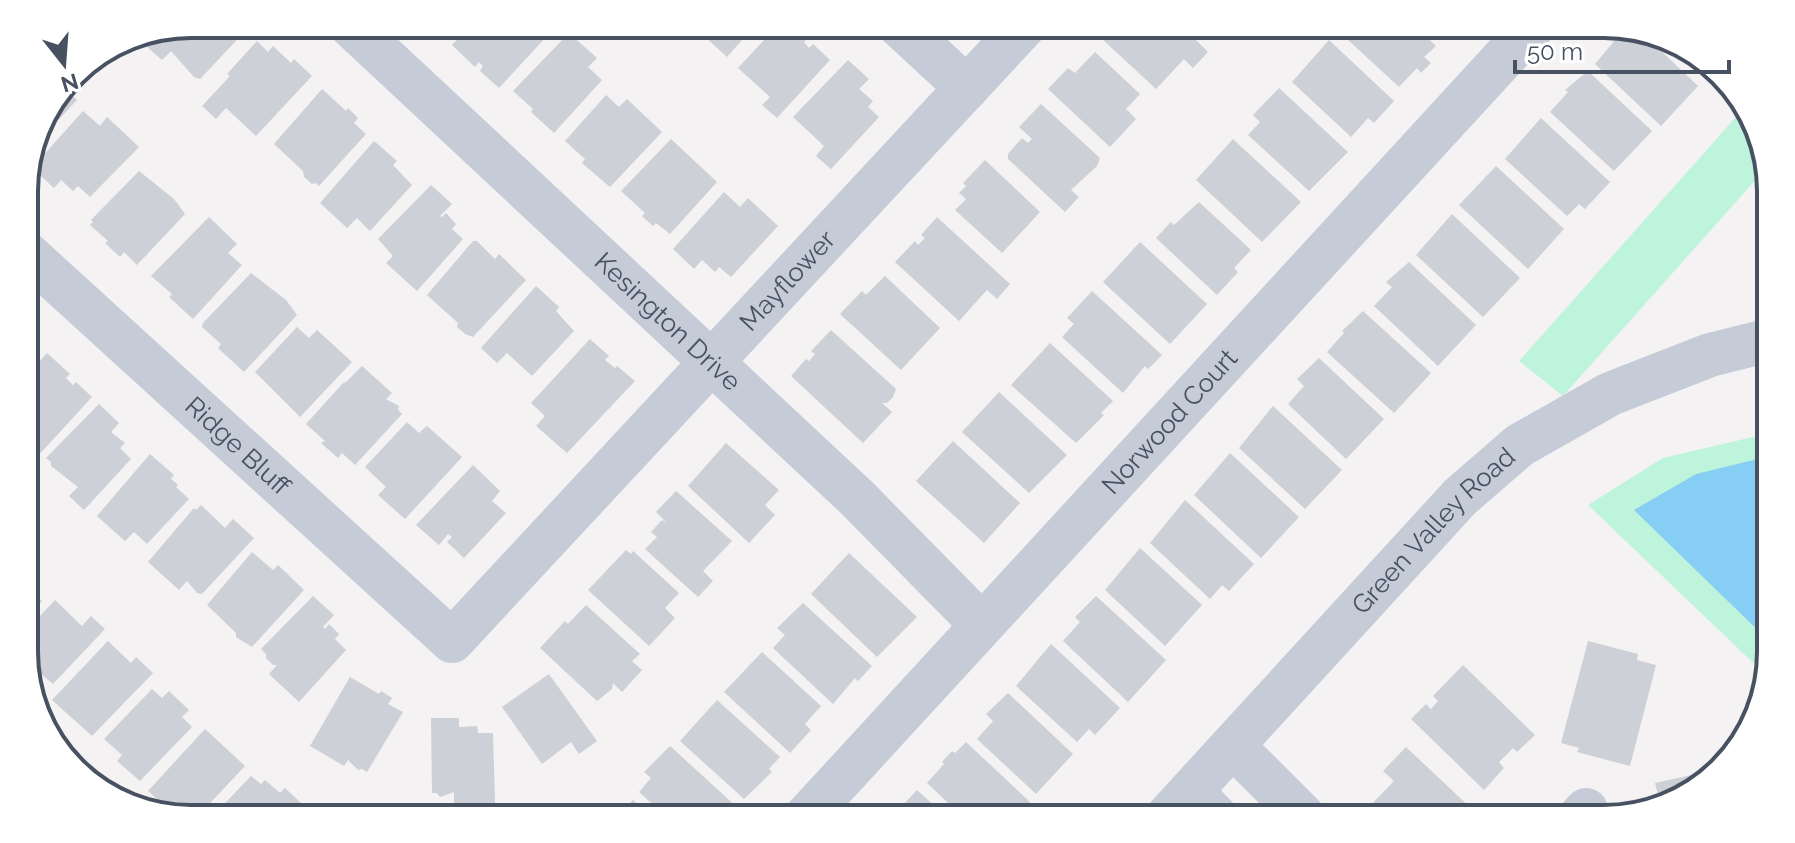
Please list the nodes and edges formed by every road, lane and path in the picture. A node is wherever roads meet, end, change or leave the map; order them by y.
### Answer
1 (364, 38) edge
2 (913, 38) edge
3 (1013, 38) edge
4 (1522, 38) edge
5 (967, 88) junction
6 (38, 264) edge
7 (1757, 343) edge
8 (712, 362) junction
9 (982, 625) junction
10 (452, 641) joint
11 (1233, 746) junction
12 (817, 805) edge
13 (1194, 805) edge
14 (1292, 805) edge

1 - 8 street, Kesington Drive
2 - 5 street
3 - 5 street, Mayflower
4 - 9 street, Norwood Court
5 - 8 street, Mayflower
6 - 10 street, Ridge Bluff
7 - 11 street, Green Valley Road
8 - 9 street, Kesington Drive
8 - 10 street, Mayflower
9 - 12 street, Norwood Court
11 - 13 street, Green Valley Road
11 - 14 street

